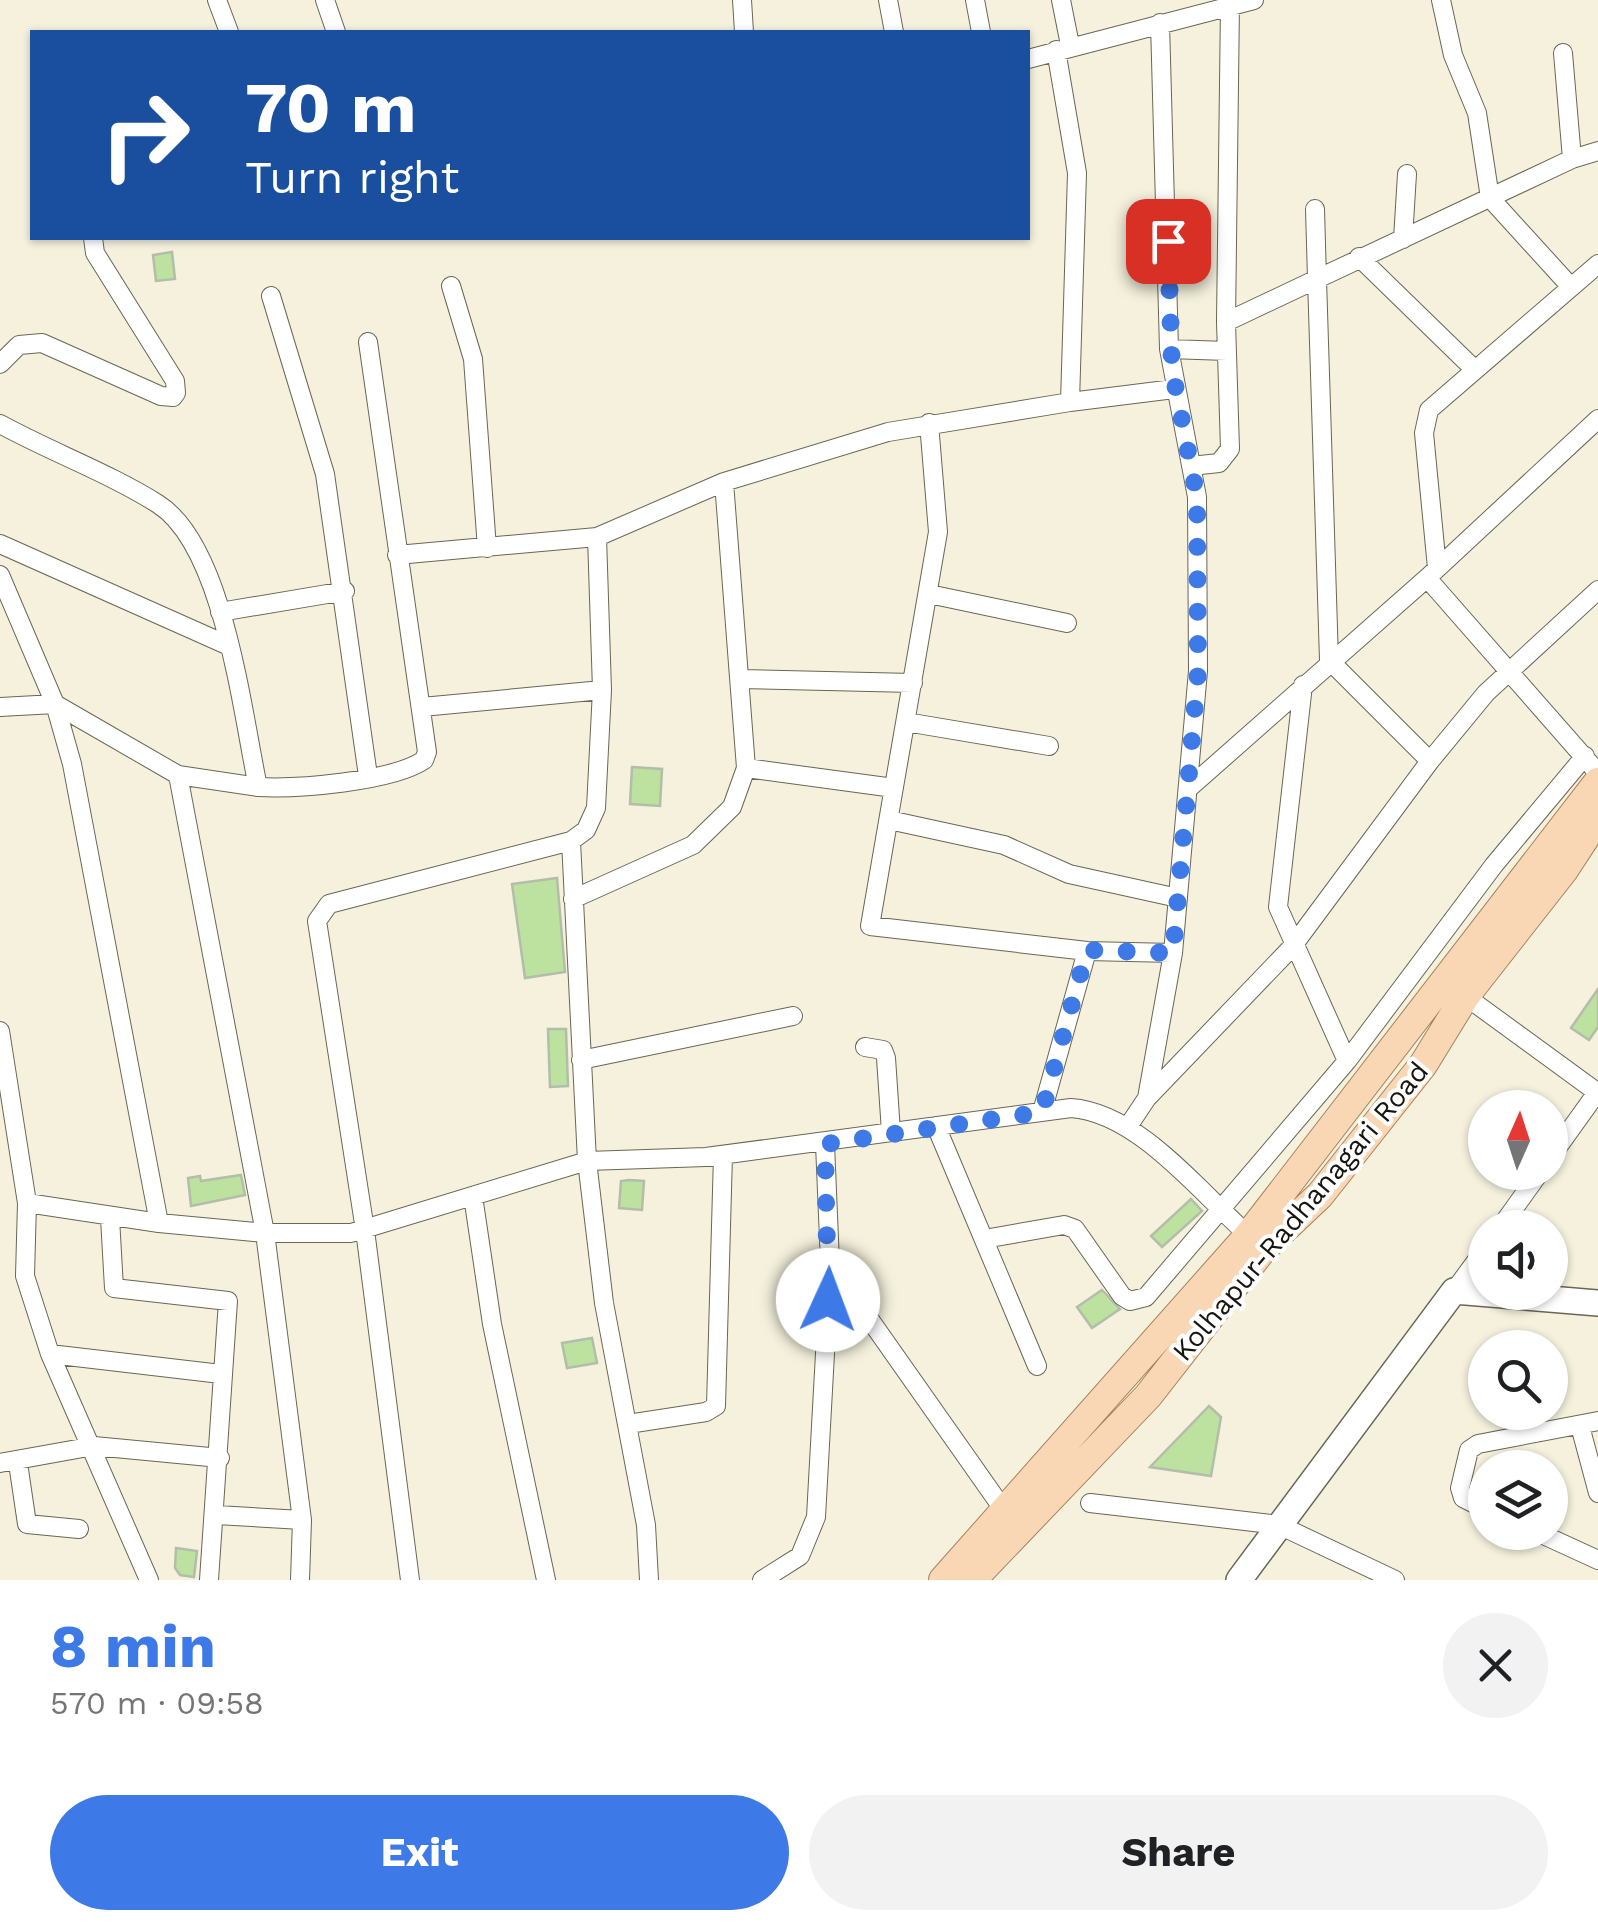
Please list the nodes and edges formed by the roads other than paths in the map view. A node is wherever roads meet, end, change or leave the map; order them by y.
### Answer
1 (216, 0) edge
2 (325, 0) edge
3 (742, 0) edge
4 (888, 0) edge
5 (975, 0) edge
6 (1061, 0) edge
7 (1254, 0) edge
8 (1441, 0) edge
9 (1230, 4) junction
10 (1160, 23) junction
11 (228, 30) edge
12 (335, 30) edge
13 (744, 30) edge
14 (894, 30) edge
15 (982, 30) edge
16 (1063, 48) junction
17 (1563, 53) dead end
18 (1030, 57) edge
19 (1598, 152) edge
20 (1572, 158) junction
21 (1406, 174) dead end
22 (1490, 198) junction
23 (1315, 208) dead end
24 (1403, 239) junction
25 (94, 240) edge
26 (1359, 257) junction
27 (1598, 264) edge
28 (1317, 279) junction
29 (451, 286) dead end
30 (1571, 287) junction
31 (272, 296) dead end
32 (1226, 322) junction
33 (368, 342) dead end
34 (1169, 349) junction
35 (1227, 351) junction
36 (0, 364) edge
37 (1474, 368) junction
38 (1174, 389) junction
39 (1070, 402) junction
40 (1598, 420) edge
41 (929, 423) junction
42 (0, 424) edge
43 (1191, 466) junction
44 (724, 482) junction
45 (596, 537) junction
46 (0, 544) edge
47 (487, 548) junction
48 (397, 555) junction
49 (1432, 573) junction
50 (0, 575) edge
51 (1598, 590) edge
52 (345, 591) junction
53 (928, 594) junction
54 (220, 612) junction
55 (1067, 622) dead end
56 (227, 644) junction
57 (1329, 660) junction
58 (1508, 671) junction
59 (740, 679) junction
60 (913, 683) junction
61 (1303, 685) junction
62 (602, 690) junction
63 (55, 704) junction
64 (0, 707) edge
65 (422, 707) junction
66 (906, 722) junction
67 (1049, 746) dead end
68 (1584, 756) junction
69 (1430, 761) junction
70 (746, 768) junction
71 (1598, 772) edge
72 (178, 775) junction
73 (368, 776) junction
74 (1598, 782) edge
75 (258, 787) junction
76 (894, 788) junction
77 (1188, 788) junction
78 (1598, 818) edge
79 (888, 820) junction
80 (570, 842) junction
81 (1178, 898) junction
82 (572, 899) junction
83 (1292, 947) junction
84 (1087, 950) junction
85 (1173, 953) junction
86 (1455, 988) junction
87 (793, 1016) dead end
88 (0, 1030) edge
89 (865, 1046) dead end
90 (581, 1060) junction
91 (1346, 1060) junction
92 (1598, 1092) edge
93 (1147, 1098) junction
94 (1042, 1112) junction
95 (1129, 1125) junction
96 (936, 1126) junction
97 (890, 1132) junction
98 (1568, 1133) edge
99 (825, 1144) junction
100 (722, 1155) junction
101 (588, 1161) junction
102 (473, 1196) junction
103 (26, 1203) junction
104 (1218, 1210) junction
105 (110, 1218) junction
106 (158, 1223) junction
107 (365, 1230) junction
108 (264, 1233) junction
109 (984, 1239) junction
110 (1256, 1242) junction
111 (830, 1263) junction
112 (1468, 1272) edge
113 (1454, 1291) junction
114 (1598, 1303) edge
115 (50, 1354) junction
116 (1037, 1366) dead end
117 (222, 1374) junction
118 (1589, 1423) edge
119 (628, 1424) junction
120 (94, 1446) junction
121 (1469, 1450) edge
122 (1468, 1454) edge
123 (220, 1458) junction
124 (9, 1463) edge
125 (1598, 1493) edge
126 (1468, 1501) edge
127 (1090, 1503) dead end
128 (216, 1515) junction
129 (302, 1520) junction
130 (1011, 1521) junction
131 (1279, 1526) junction
132 (79, 1528) dead end
133 (1568, 1546) edge
134 (1598, 1560) edge
135 (149, 1580) edge
136 (209, 1580) edge
137 (300, 1580) edge
138 (410, 1580) edge
139 (546, 1580) edge
140 (649, 1580) edge
141 (762, 1580) edge
142 (944, 1580) edge
143 (972, 1580) edge
144 (1239, 1580) edge
145 (1395, 1580) edge

1 - 11 street
2 - 12 street
3 - 13 street
4 - 14 street
5 - 15 street
6 - 16 street
7 - 9 street
8 - 22 street
9 - 10 street
9 - 32 street
10 - 16 street
10 - 34 street
16 - 18 street
16 - 39 street
17 - 20 street
19 - 20 street
20 - 22 street
21 - 24 street
22 - 24 street
22 - 30 street
23 - 28 street
24 - 26 street
25 - 36 street
26 - 28 street
26 - 37 street
27 - 30 street
28 - 32 street
28 - 57 street
29 - 47 street
30 - 37 street
31 - 52 street
32 - 35 street
33 - 48 street
34 - 35 street
34 - 38 street
35 - 43 street
37 - 49 street
38 - 39 street
38 - 43 street
39 - 41 street
40 - 49 street
41 - 44 street
41 - 53 street
42 - 54 street
43 - 77 street
44 - 45 street
44 - 59 street
45 - 47 street
45 - 62 street
46 - 56 street
47 - 48 street
48 - 65 street
49 - 57 street
49 - 58 street
50 - 63 street
51 - 58 street
52 - 54 street
52 - 73 street
53 - 55 street
53 - 60 street
54 - 56 street
56 - 75 street
57 - 61 street
57 - 69 street
58 - 68 street
58 - 69 street
59 - 60 street
59 - 70 street
60 - 66 street
61 - 77 street
61 - 83 street
62 - 65 street
62 - 80 street
63 - 64 street
63 - 72 street
63 - 106 street
65 - 73 street
66 - 67 street
66 - 76 street
68 - 71 street
68 - 91 street
69 - 83 street
70 - 76 street
70 - 82 street
72 - 75 street
72 - 108 street
73 - 75 street
74 - 86 main road
76 - 79 street
77 - 81 street
78 - 86 main road, Kolhapur-Radhanagari Road
79 - 81 street
79 - 84 street
80 - 82 street
80 - 107 street
81 - 85 street
82 - 90 street
83 - 91 street
83 - 93 street
84 - 85 street
84 - 94 street
85 - 93 street
86 - 92 street
86 - 110 main road, Kolhapur-Radhanagari Road
87 - 90 street
88 - 103 street
89 - 97 street
90 - 101 street
91 - 104 street
92 - 98 street
93 - 95 street
94 - 95 street
94 - 96 street
95 - 104 street
96 - 97 street
96 - 109 street
97 - 99 street
99 - 100 street
99 - 111 street
100 - 101 street
100 - 119 street
101 - 102 street
101 - 119 street
102 - 107 street
102 - 139 street
103 - 105 street
103 - 115 street
104 - 109 street
104 - 110 street
105 - 106 street
105 - 117 street
106 - 108 street
107 - 108 street
107 - 138 street
108 - 129 street
109 - 116 street
110 - 130 main road, Kolhapur-Radhanagari Road
111 - 130 street
111 - 141 street
112 - 113 street
113 - 114 street
113 - 131 street
115 - 117 street
115 - 120 street
117 - 123 street
118 - 121 street
118 - 125 street
119 - 140 street
120 - 123 street
120 - 124 street
120 - 135 street
122 - 126 street
123 - 128 street
124 - 132 street
127 - 131 street
128 - 129 street
128 - 136 street
129 - 137 street
130 - 142 main road
130 - 143 main road, Kolhapur-Radhanagari Road
131 - 144 street
131 - 145 street
133 - 134 street

